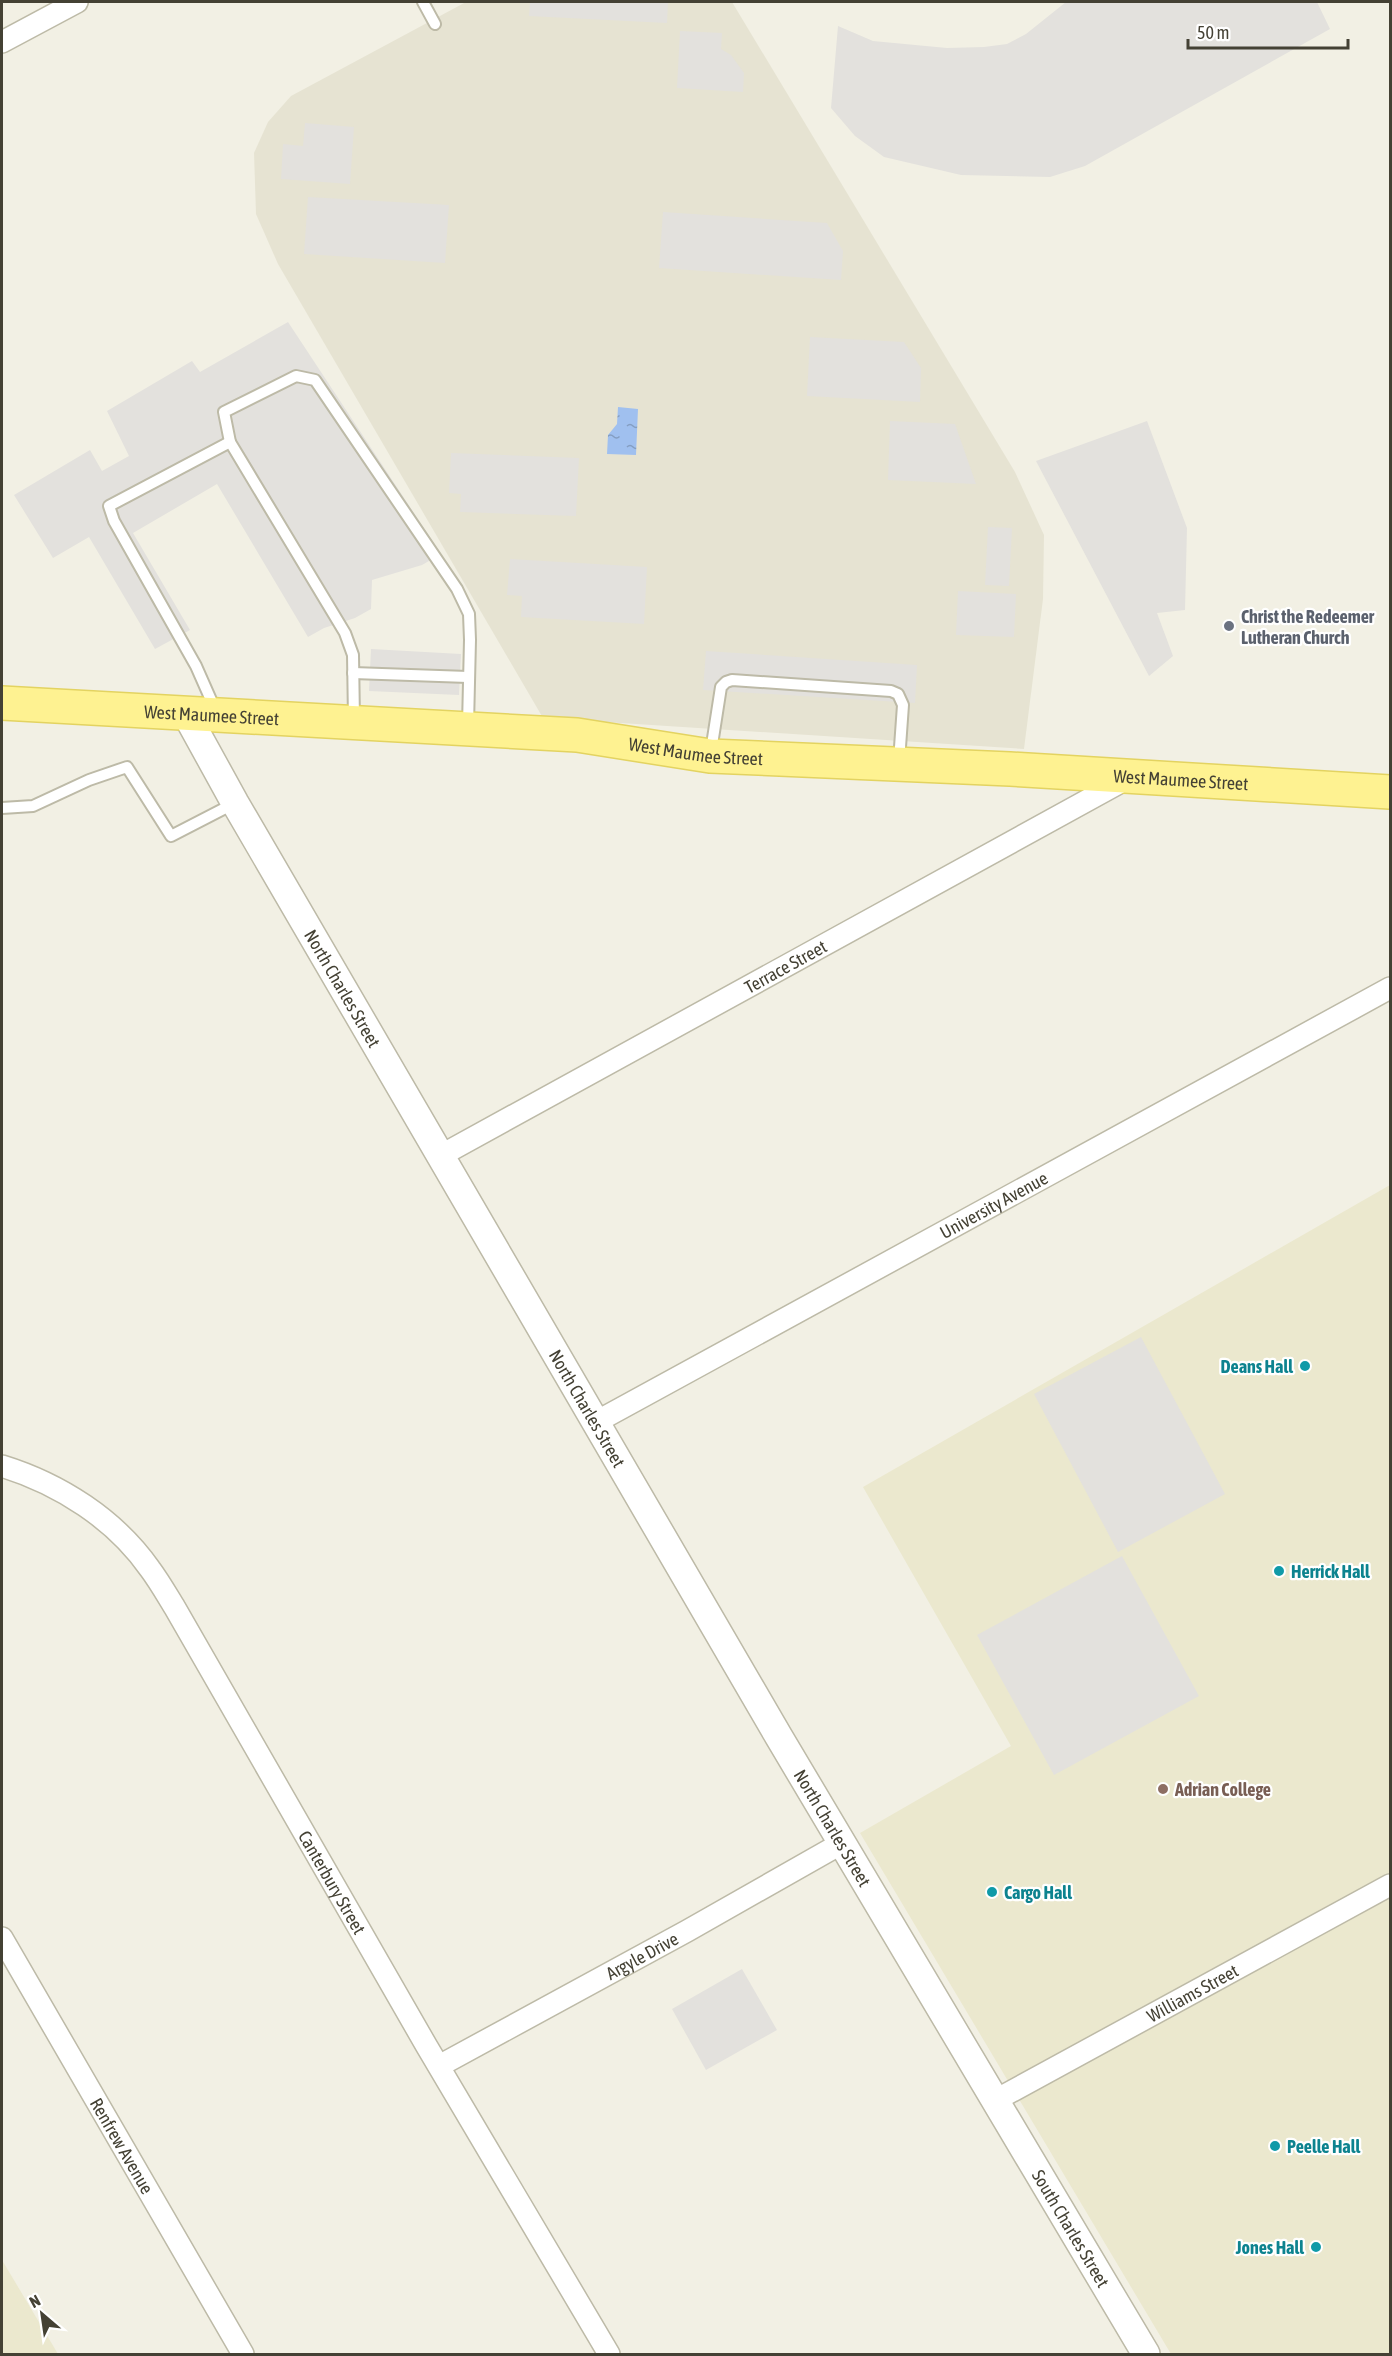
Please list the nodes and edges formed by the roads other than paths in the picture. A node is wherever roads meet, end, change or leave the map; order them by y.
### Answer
1 (77, 2) edge
2 (423, 2) edge
3 (435, 24) dead end
4 (2, 42) edge
5 (230, 442) junction
6 (353, 673) junction
7 (468, 677) junction
8 (2, 703) edge
9 (201, 714) junction
10 (354, 722) junction
11 (468, 729) junction
12 (710, 756) junction
13 (899, 764) junction
14 (1131, 776) junction
15 (1390, 792) edge
16 (235, 803) junction
17 (2, 808) edge
18 (1390, 988) edge
19 (440, 1156) junction
20 (596, 1422) junction
21 (2, 1466) edge
22 (842, 1843) junction
23 (1390, 1885) edge
24 (2, 1938) edge
25 (439, 2066) junction
26 (994, 2101) junction
27 (243, 2355) edge
28 (609, 2355) edge
29 (1146, 2355) edge

1 - 4 street
2 - 3 lane
5 - 6 lane
5 - 7 lane
5 - 9 lane
6 - 7 lane
6 - 10 lane
7 - 11 lane
8 - 9 main road, West Maumee Street
9 - 10 main road, West Maumee Street
9 - 16 street, North Charles Street
10 - 11 main road, West Maumee Street
11 - 12 main road, West Maumee Street
12 - 13 main road, West Maumee Street
12 - 13 lane
13 - 14 main road, West Maumee Street
14 - 15 main road, West Maumee Street
14 - 19 street, Terrace Street
16 - 17 lane
16 - 19 street, North Charles Street
18 - 20 street, University Avenue
19 - 20 street, North Charles Street
20 - 22 street, North Charles Street
21 - 25 street, Canterbury Street
22 - 25 street, Argyle Drive
22 - 26 street, North Charles Street
23 - 26 street, Williams Street
24 - 27 street, Renfrew Avenue
25 - 28 street, Canterbury Street
26 - 29 street, South Charles Street

